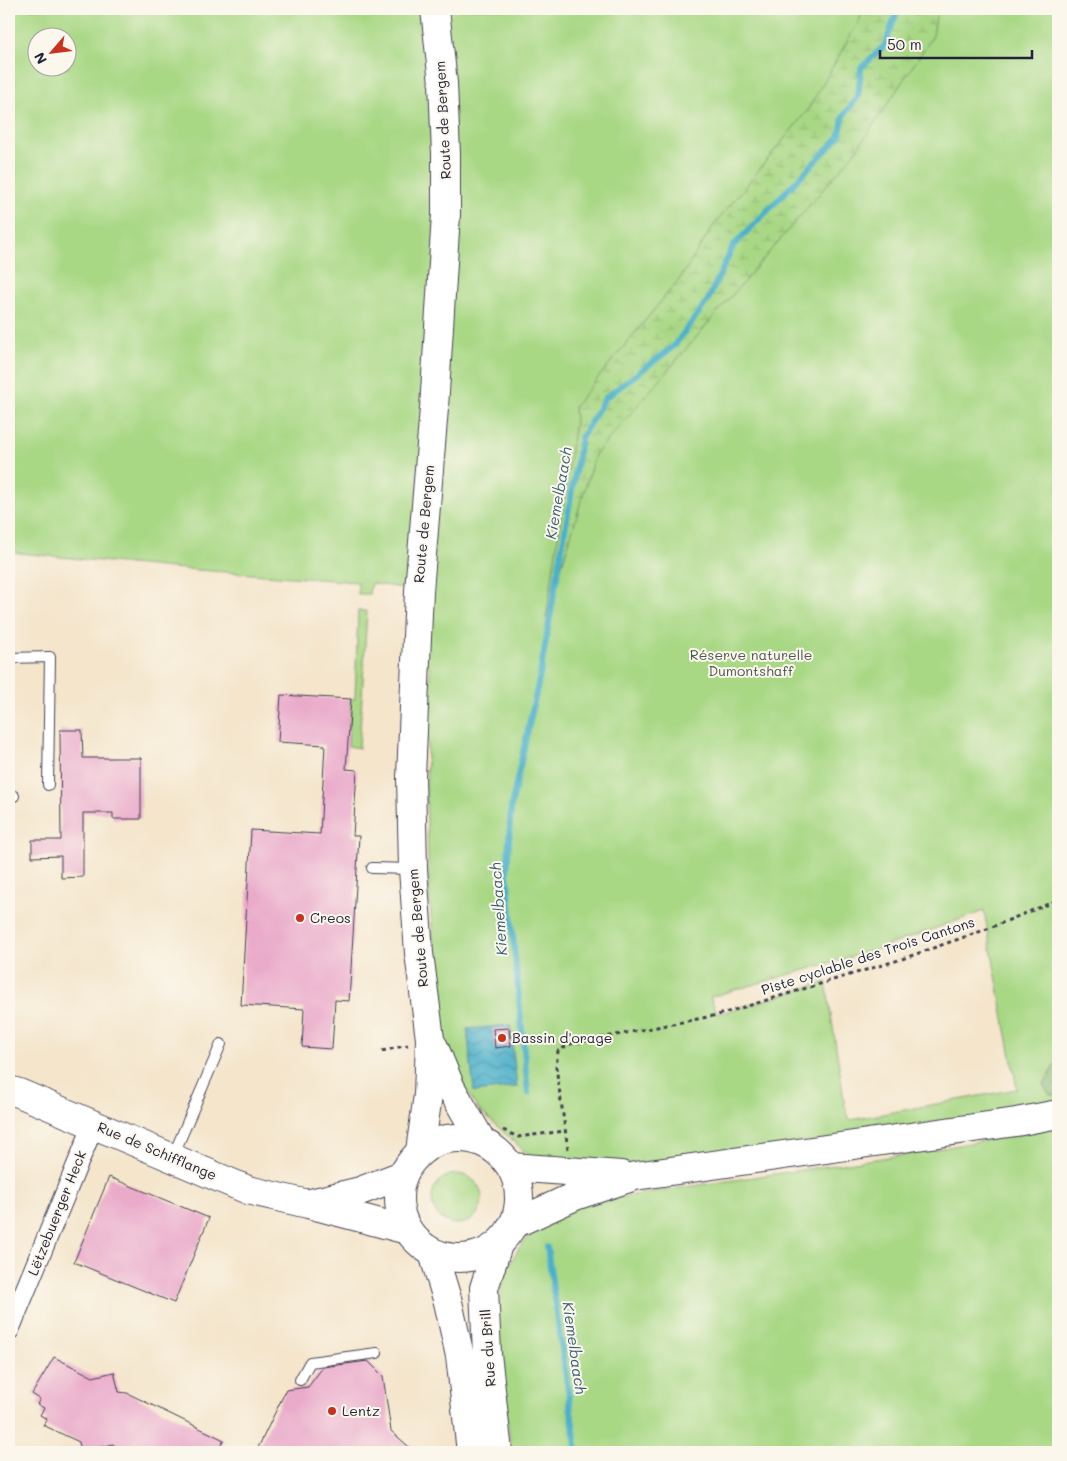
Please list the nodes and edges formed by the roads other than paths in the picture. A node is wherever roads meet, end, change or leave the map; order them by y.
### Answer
1 (435, 9) edge
2 (9, 658) edge
3 (48, 785) dead end
4 (372, 868) dead end
5 (413, 869) junction
6 (430, 1039) junction
7 (221, 1044) dead end
8 (9, 1090) edge
9 (1058, 1114) edge
10 (94, 1124) junction
11 (490, 1135) junction
12 (420, 1151) junction
13 (173, 1157) junction
14 (511, 1167) junction
15 (402, 1175) junction
16 (635, 1176) junction
17 (308, 1204) junction
18 (514, 1224) junction
19 (407, 1230) junction
20 (498, 1245) junction
21 (433, 1253) junction
22 (10, 1322) edge
23 (377, 1353) dead end
24 (300, 1380) dead end
25 (471, 1452) edge
26 (498, 1452) edge

1 - 5 main road, Route de Bergem
2 - 3 lane
4 - 5 lane
5 - 6 main road, Route de Bergem
6 - 11 main road, Route de Bergem
6 - 12 main road, Route de Bergem
7 - 13 lane
8 - 10 main road, Rue de Schifflange
9 - 16 main road
10 - 13 main road, Rue de Schifflange
10 - 22 street, Lëtzebuerger Heck
11 - 12 main road
11 - 14 main road
12 - 15 main road
13 - 17 main road, Rue de Schifflange
14 - 16 main road
14 - 18 main road
15 - 17 main road, Rue de Schifflange
15 - 19 main road
16 - 18 main road
17 - 19 main road, Rue de Schifflange
18 - 20 main road
19 - 21 main road
20 - 21 main road
20 - 26 main road, Rue du Brill
21 - 25 main road, Rue du Brill
23 - 24 lane

